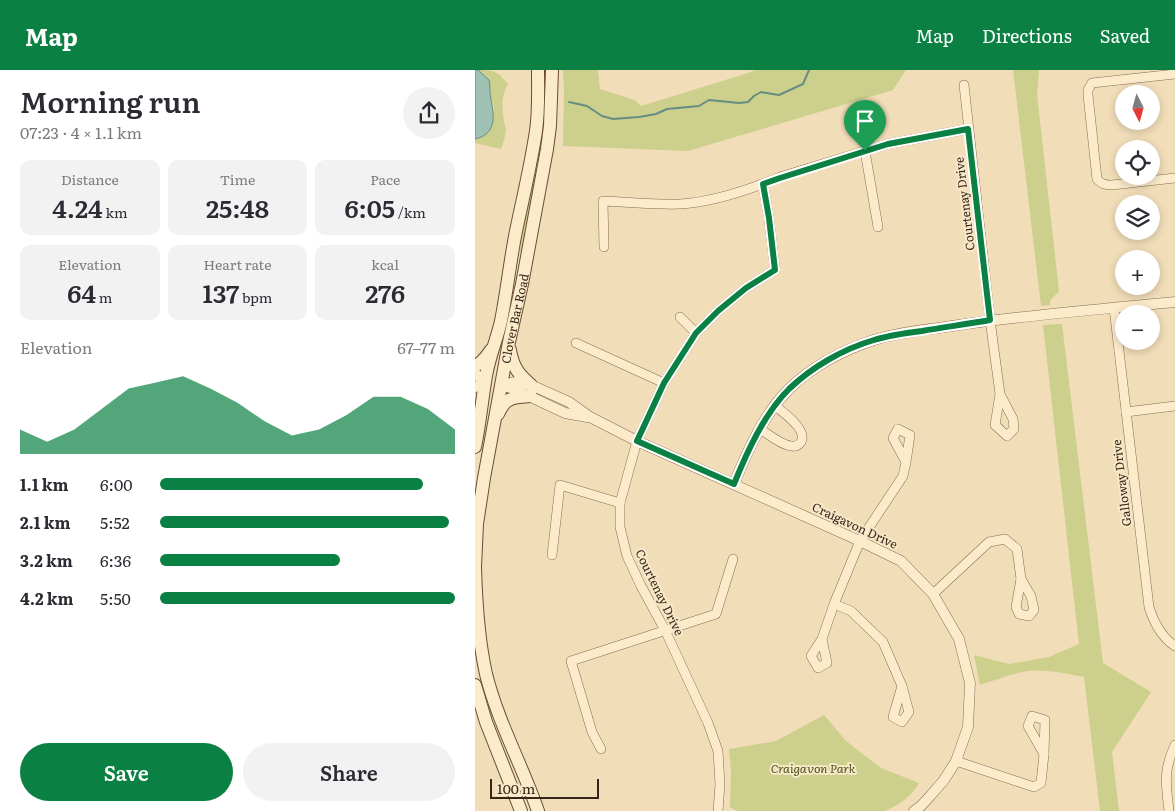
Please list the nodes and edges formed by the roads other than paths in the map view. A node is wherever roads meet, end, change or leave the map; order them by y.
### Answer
1 (538, 70) edge
2 (552, 70) edge
3 (1175, 74) edge
4 (964, 85) dead end
5 (968, 129) junction
6 (865, 151) junction
7 (1175, 178) edge
8 (763, 184) junction
9 (878, 227) dead end
10 (604, 247) dead end
11 (1175, 302) edge
12 (1114, 308) junction
13 (681, 316) dead end
14 (990, 320) junction
15 (696, 333) junction
16 (496, 341) junction
17 (509, 342) junction
18 (576, 343) dead end
19 (475, 366) edge
20 (475, 374) edge
21 (664, 383) junction
22 (490, 384) edge
23 (531, 390) junction
24 (1000, 394) dead end
25 (775, 406) junction
26 (1175, 406) edge
27 (475, 407) edge
28 (1126, 412) junction
29 (494, 423) junction
30 (480, 424) junction
31 (760, 429) junction
32 (637, 441) junction
33 (475, 447) edge
34 (906, 462) dead end
35 (734, 484) junction
36 (620, 503) junction
37 (860, 540) junction
38 (552, 555) dead end
39 (733, 559) dead end
40 (475, 567) edge
41 (1021, 579) dead end
42 (933, 594) junction
43 (834, 604) junction
44 (665, 630) junction
45 (822, 639) dead end
46 (1175, 646) edge
47 (475, 685) edge
48 (902, 686) dead end
49 (1175, 745) edge
50 (601, 749) dead end
51 (1044, 754) dead end
52 (956, 761) junction
53 (516, 796) junction
54 (511, 811) edge
55 (521, 811) edge
56 (538, 811) edge
57 (718, 811) edge
58 (914, 811) edge
59 (1169, 811) edge

1 - 16 main road, Clover Bar Road
2 - 17 main road, Clover Bar Road
3 - 7 street
4 - 5 street, Courtenay Drive
5 - 6 street
5 - 14 street, Courtenay Drive
6 - 8 street
6 - 9 street
8 - 10 street
8 - 15 street, Courtenay Drive
11 - 12 street
12 - 14 street
12 - 28 street, Galloway Drive
13 - 15 street
14 - 24 street, Courtenay Drive
14 - 25 street
15 - 21 street, Courtenay Drive
16 - 19 main road
16 - 22 main road, Clover Bar Road
17 - 22 main road, Clover Bar Road
17 - 23 main road
18 - 21 street
20 - 22 street
21 - 32 street, Courtenay Drive
22 - 23 street, Craigavon Drive
22 - 29 main road
22 - 30 main road
23 - 29 main road
23 - 32 street, Craigavon Drive
25 - 31 street
25 - 31 street
26 - 28 street
27 - 30 main road
28 - 46 street, Galloway Drive
29 - 40 main road
30 - 33 main road
31 - 35 street
32 - 35 street, Craigavon Drive
32 - 36 street, Courtenay Drive
34 - 37 street
35 - 37 street, Craigavon Drive
36 - 38 street
36 - 44 street, Courtenay Drive
37 - 42 street, Craigavon Drive
37 - 43 street
39 - 44 street
40 - 56 main road
41 - 42 street
42 - 52 street, Craigavon Drive
43 - 45 street
43 - 48 street
44 - 50 street
44 - 57 street, Courtenay Drive
47 - 53 main road
49 - 59 street
51 - 52 street
52 - 58 street, Craigavon Drive
53 - 54 main road
53 - 55 main road

